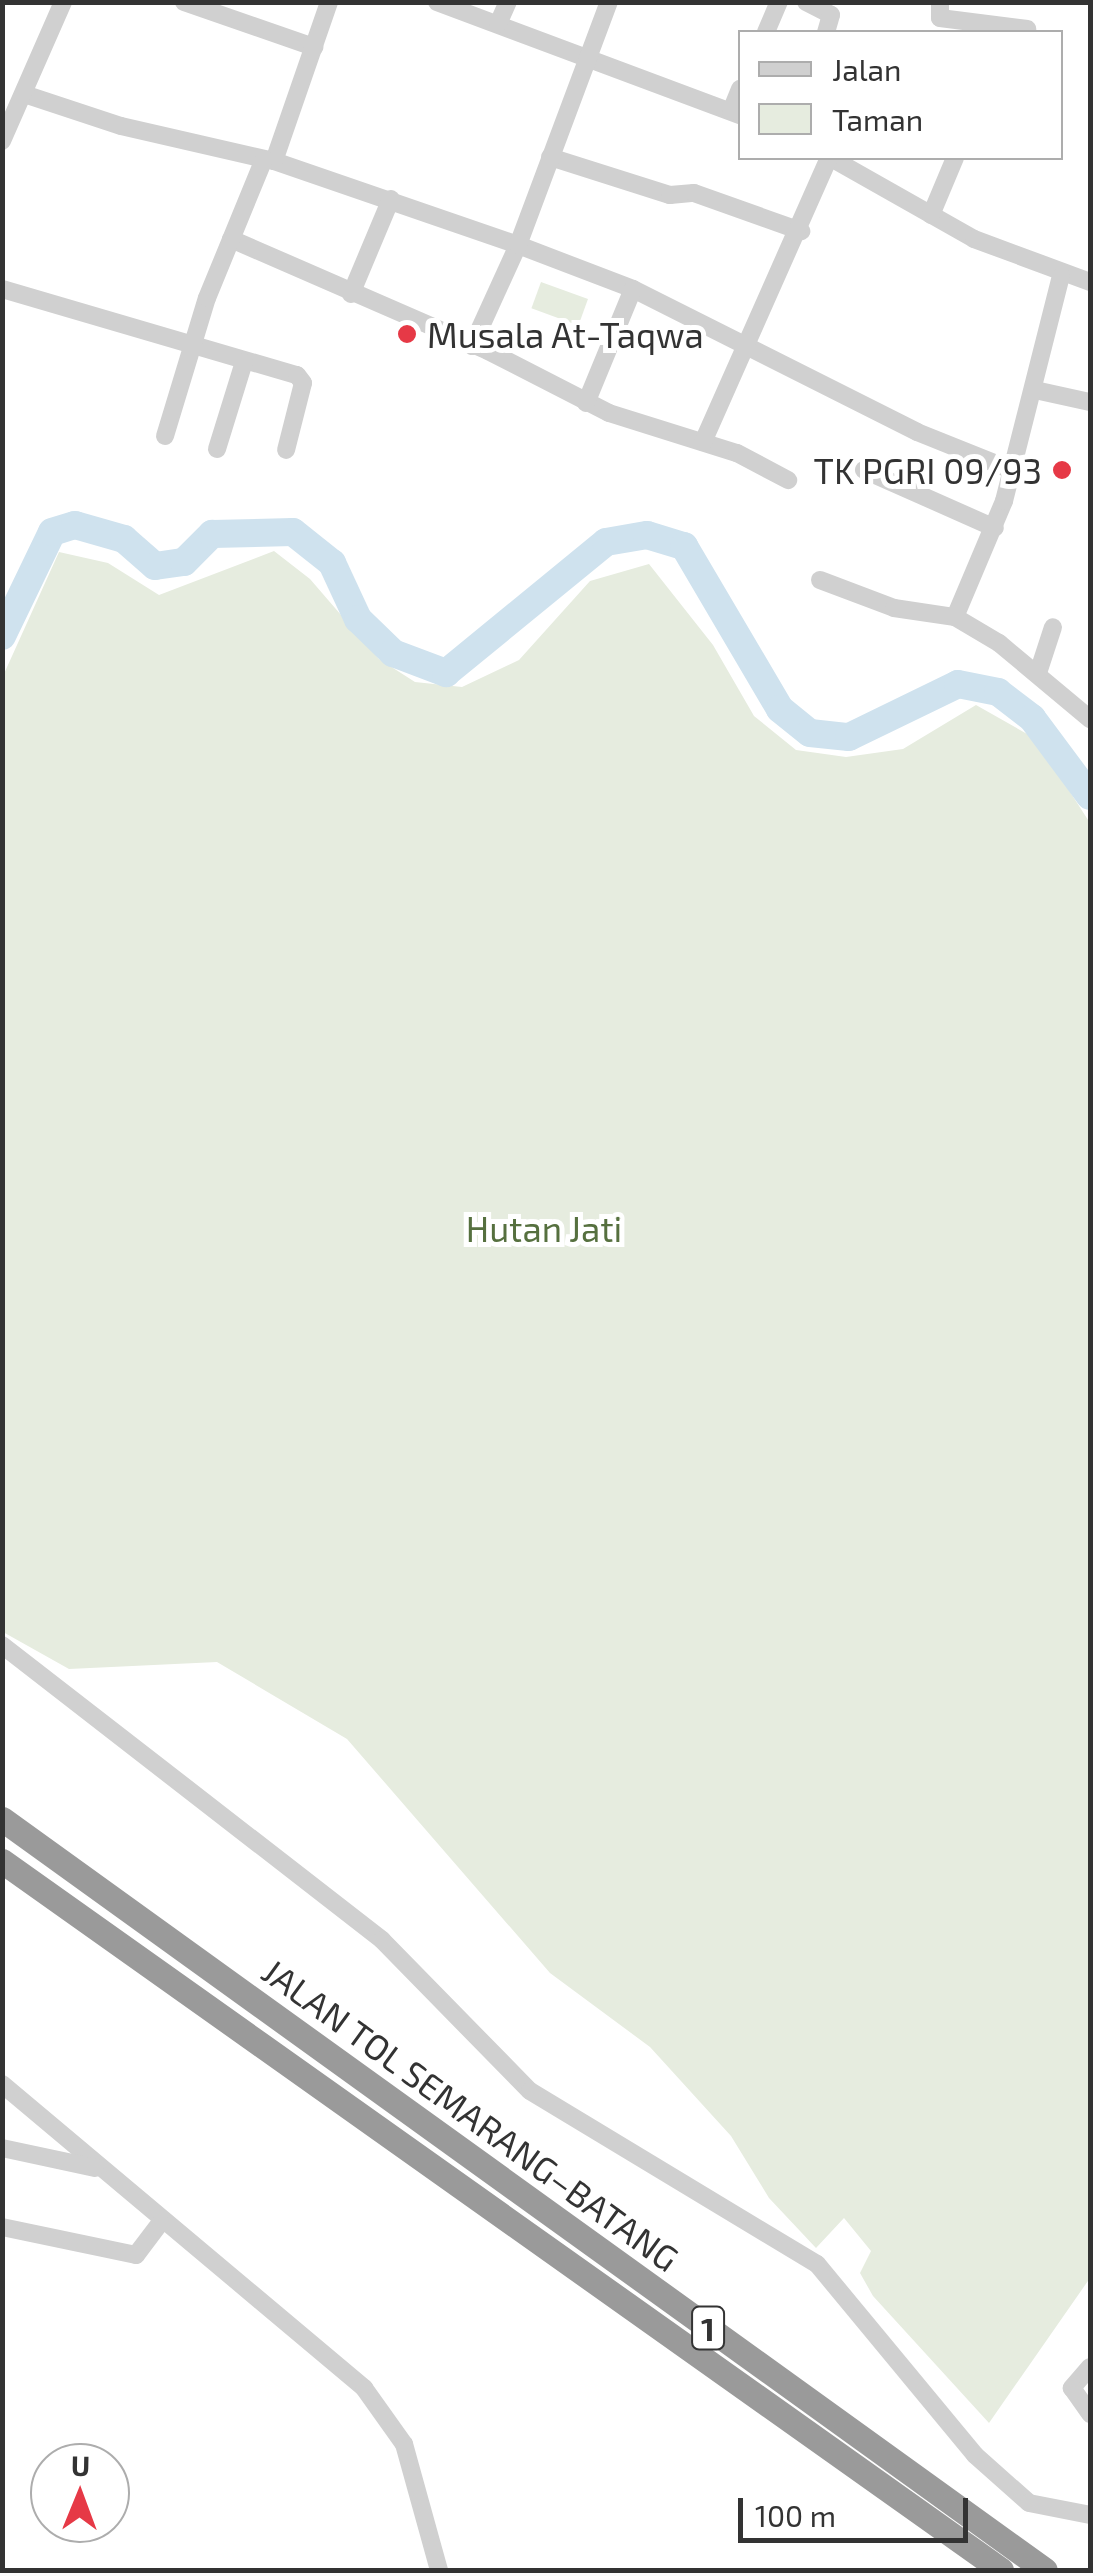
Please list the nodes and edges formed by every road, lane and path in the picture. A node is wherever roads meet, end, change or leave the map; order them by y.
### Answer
1 (63, 2) edge
2 (184, 2) edge
3 (329, 2) edge
4 (438, 2) edge
5 (508, 2) edge
6 (609, 2) edge
7 (779, 2) edge
8 (806, 2) edge
9 (940, 2) edge
10 (498, 24) junction
11 (972, 29) edge
12 (767, 30) edge
13 (827, 30) edge
14 (1027, 30) dead end
15 (314, 47) junction
16 (588, 61) junction
17 (24, 94) junction
18 (736, 113) edge
19 (2, 141) edge
20 (550, 157) junction
21 (269, 160) junction
22 (829, 160) edge
23 (834, 160) edge
24 (954, 160) edge
25 (391, 199) junction
26 (931, 214) junction
27 (801, 231) junction
28 (230, 239) junction
29 (518, 246) junction
30 (1061, 276) junction
31 (1090, 282) edge
32 (2, 289) edge
33 (633, 289) junction
34 (351, 294) junction
35 (744, 341) junction
36 (193, 346) junction
37 (472, 346) junction
38 (244, 362) junction
39 (1035, 390) junction
40 (1090, 402) edge
41 (586, 403) junction
42 (165, 436) dead end
43 (703, 442) junction
44 (217, 449) dead end
45 (286, 450) dead end
46 (1009, 468) junction
47 (864, 470) dead end
48 (788, 480) dead end
49 (995, 528) junction
50 (820, 580) dead end
51 (955, 616) junction
52 (1054, 627) dead end
53 (1038, 672) junction
54 (1090, 716) edge
55 (2, 1644) edge
56 (2, 1819) edge
57 (2, 1861) edge
58 (2, 2084) edge
59 (2, 2148) edge
60 (97, 2169) junction
61 (160, 2223) junction
62 (2, 2227) edge
63 (1090, 2367) edge
64 (1090, 2414) edge
65 (1090, 2515) edge
66 (439, 2570) edge
67 (1001, 2570) edge
68 (1046, 2570) edge

1 - 17 street
2 - 15 street
3 - 15 street
4 - 10 street
5 - 10 street
6 - 16 street
7 - 12 street
8 - 13 street
9 - 11 street
10 - 16 street
11 - 14 street
15 - 21 street
16 - 18 street
16 - 20 street
17 - 19 street
17 - 21 street
20 - 27 street
20 - 29 street
21 - 25 street
21 - 28 street
22 - 27 street
23 - 26 street
24 - 26 street
25 - 29 street
25 - 34 street
26 - 30 street
27 - 35 street
28 - 34 street
28 - 36 street
29 - 33 street
29 - 37 street
30 - 31 street
30 - 39 street
32 - 36 street
33 - 35 street
33 - 41 street
34 - 37 street
35 - 43 street
35 - 46 street
36 - 38 street
36 - 42 street
37 - 41 street
38 - 44 street
38 - 45 street
39 - 40 street
39 - 46 street
41 - 43 street
43 - 48 street
46 - 49 street
47 - 49 street
49 - 51 street
50 - 51 street
51 - 53 street
52 - 53 street
53 - 54 street
55 - 65 street
56 - 68 highway, JALAN TOL SEMARANG–BATANG / 1
57 - 67 highway, JALAN TOL SEMARANG–BATANG / 1
58 - 60 street
59 - 60 street
60 - 61 street
61 - 62 street
61 - 66 street
63 - 64 street

